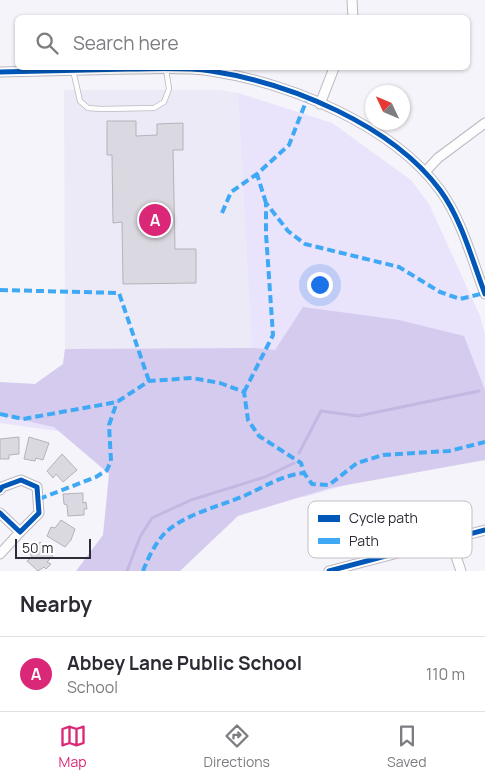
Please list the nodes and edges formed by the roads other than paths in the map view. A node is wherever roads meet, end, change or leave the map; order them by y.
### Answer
1 (352, 0) edge
2 (353, 15) edge
3 (73, 70) joint
4 (166, 70) edge
5 (188, 70) edge
6 (333, 70) edge
7 (0, 72) edge
8 (320, 104) junction
9 (485, 122) edge
10 (425, 172) junction
11 (483, 281) edge
12 (485, 294) edge
13 (0, 490) edge
14 (0, 513) edge
15 (485, 530) edge
16 (20, 532) junction
17 (472, 533) edge
18 (0, 554) edge
19 (378, 558) edge
20 (457, 558) edge
21 (329, 571) edge
22 (461, 571) edge

1 - 2 street
3 - 4 lane
3 - 7 street
5 - 8 street
6 - 8 street
8 - 10 street
9 - 10 street
10 - 11 street
11 - 12 street
13 - 16 street
14 - 16 street
15 - 17 street
16 - 18 street
19 - 21 street
20 - 22 street

